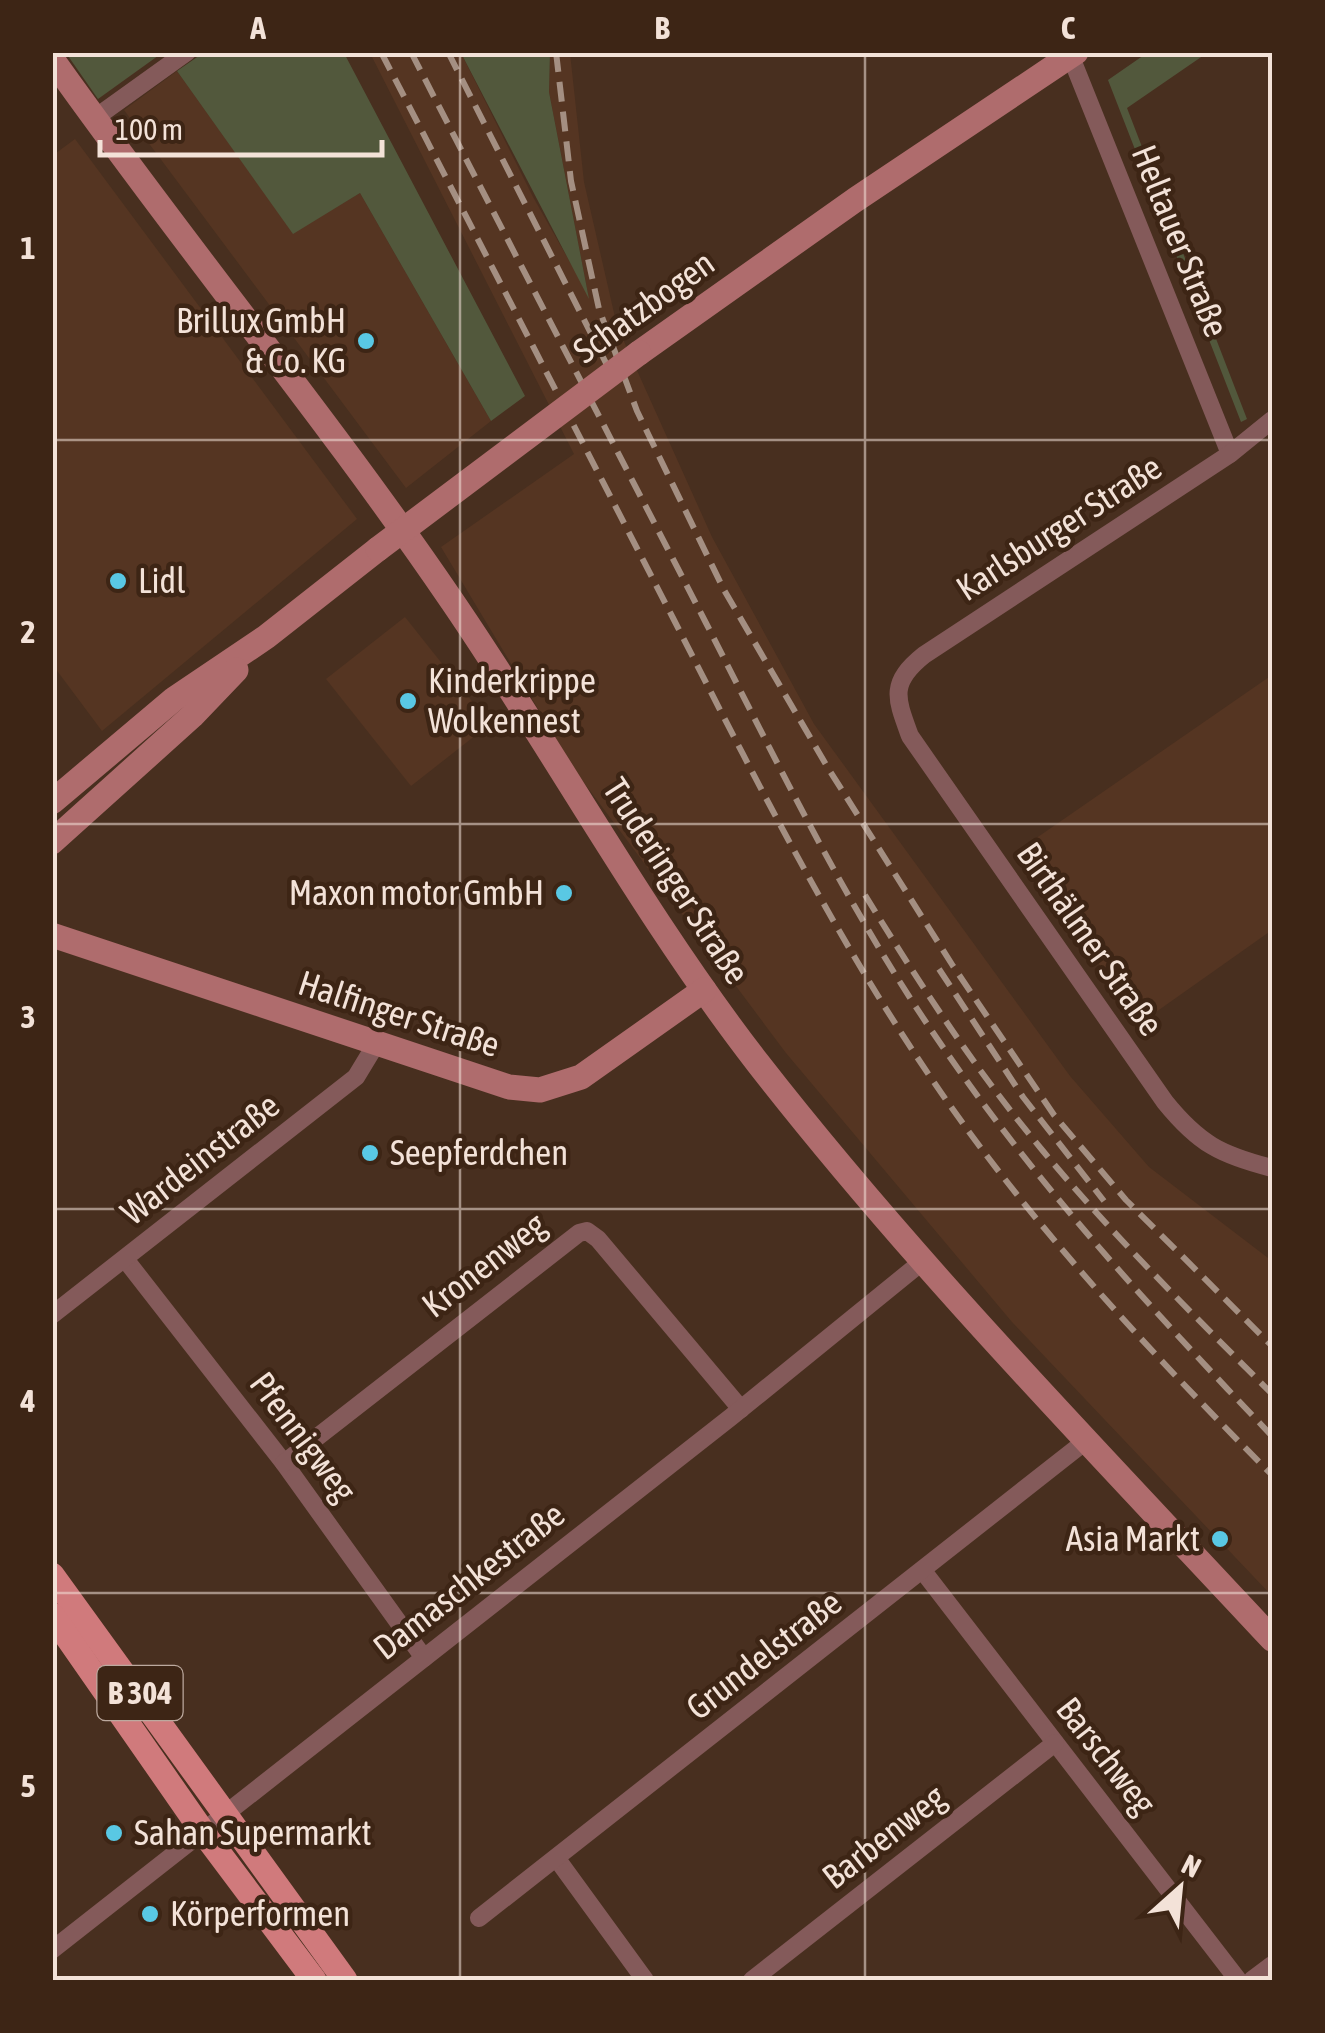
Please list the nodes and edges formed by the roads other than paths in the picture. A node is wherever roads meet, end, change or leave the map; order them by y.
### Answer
1 (187, 52) edge
2 (1072, 54) edge
3 (52, 59) edge
4 (95, 118) junction
5 (1272, 420) edge
6 (1230, 454) junction
7 (266, 637) junction
8 (898, 700) joint
9 (52, 802) edge
10 (52, 842) edge
11 (52, 936) edge
12 (704, 990) junction
13 (376, 1044) junction
14 (1272, 1168) edge
15 (124, 1259) junction
16 (923, 1261) junction
17 (52, 1315) edge
18 (741, 1409) junction
19 (1087, 1440) junction
20 (284, 1463) junction
21 (923, 1572) junction
22 (52, 1575) edge
23 (54, 1619) edge
24 (1272, 1638) edge
25 (424, 1658) junction
26 (1055, 1743) junction
27 (227, 1812) junction
28 (203, 1832) junction
29 (557, 1859) junction
30 (478, 1918) dead end
31 (52, 1950) edge
32 (1272, 1965) edge
33 (314, 1980) edge
34 (345, 1980) edge
35 (645, 1980) edge
36 (752, 1980) edge
37 (1238, 1980) edge
38 (1252, 1980) edge

1 - 4 street
2 - 6 street, Heltauer Straße
2 - 7 street, Schatzbogen, bridge
3 - 4 street, Truderinger Straße
4 - 12 street, Truderinger Straße
5 - 6 street, Karlsburger Straße
6 - 8 street, Karlsburger Straße
7 - 9 street, Schatzbogen
7 - 10 street, Schatzbogen
8 - 14 street, Birthälmer Straße
11 - 13 street, Halfinger Straße
12 - 13 street, Halfinger Straße
12 - 16 street, Truderinger Straße
13 - 15 street, Wardeinstraße
15 - 17 street, Wardeinstraße
15 - 20 street, Pfennigweg
16 - 18 street, Damaschkestraße
16 - 19 street, Truderinger Straße
18 - 20 street, Kronenweg
18 - 25 street, Damaschkestraße
19 - 21 street, Grundelstraße
19 - 24 street, Truderinger Straße
20 - 25 street, Pfennigweg
21 - 26 street, Barschweg
21 - 29 street, Grundelstraße
22 - 27 main road, B 304
23 - 28 main road, B 304
25 - 27 street, Damaschkestraße
26 - 36 street, Barbenweg
26 - 37 street, Barschweg
27 - 28 street, Damaschkestraße
27 - 34 main road, B 304
28 - 31 street, Damaschkestraße
28 - 33 main road, B 304
29 - 30 street, Grundelstraße
29 - 35 street
32 - 38 street

